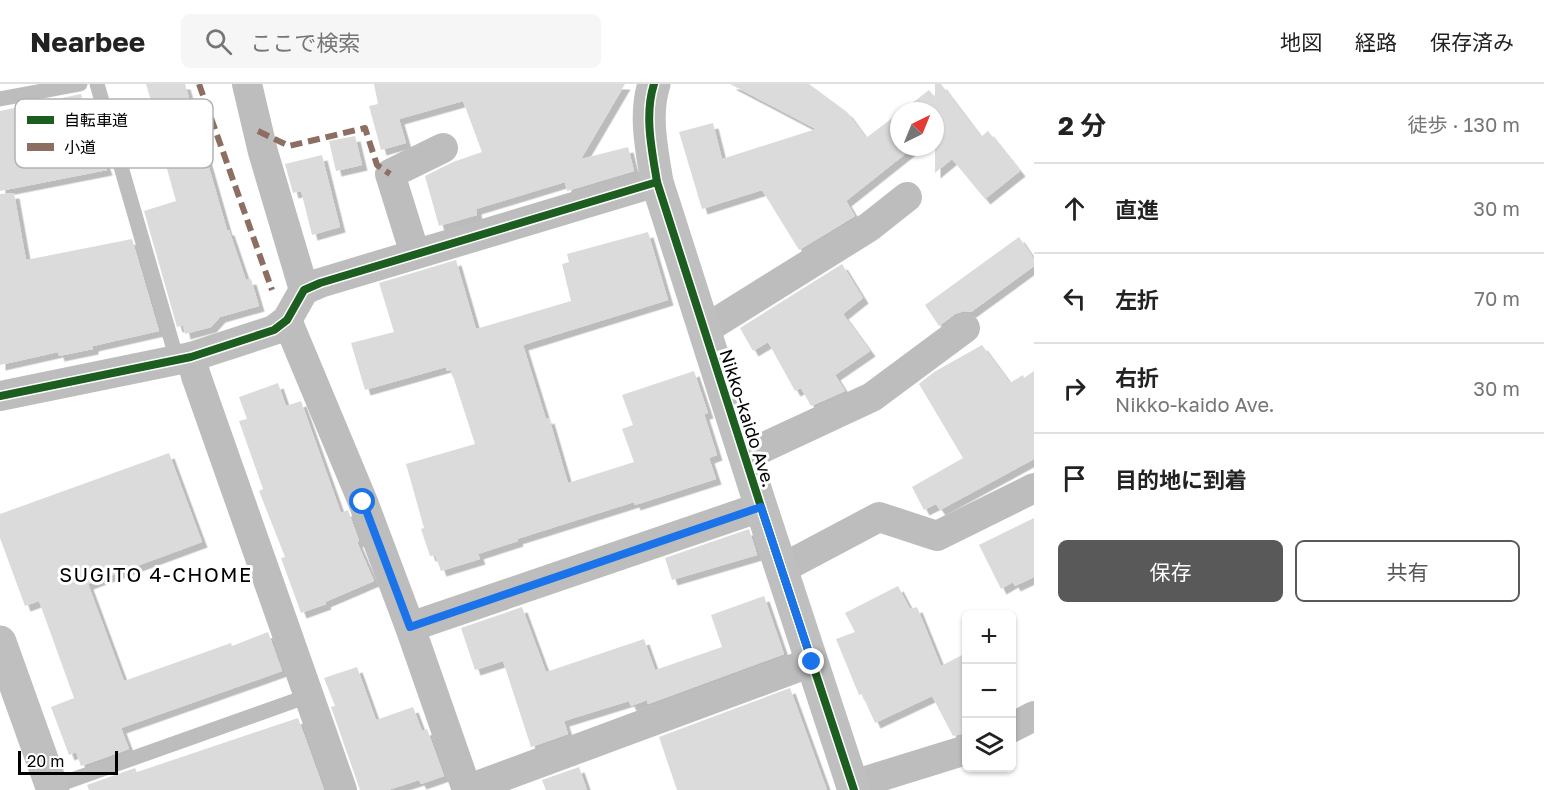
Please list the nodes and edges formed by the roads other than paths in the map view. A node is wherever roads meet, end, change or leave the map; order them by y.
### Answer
1 (80, 84) edge
2 (97, 84) edge
3 (247, 84) edge
4 (654, 84) edge
5 (0, 99) edge
6 (102, 99) edge
7 (443, 148) dead end
8 (124, 168) edge
9 (657, 183) junction
10 (907, 197) dead end
11 (415, 254) junction
12 (304, 290) junction
13 (287, 320) junction
14 (965, 328) dead end
15 (704, 330) junction
16 (184, 359) junction
17 (0, 396) edge
18 (745, 456) junction
19 (1034, 488) edge
20 (761, 507) junction
21 (781, 569) junction
22 (410, 627) junction
23 (0, 642) edge
24 (812, 662) junction
25 (308, 696) junction
26 (1034, 716) edge
27 (1016, 725) edge
28 (962, 751) edge
29 (52, 788) edge
30 (854, 788) edge
31 (342, 790) edge
32 (466, 790) edge

1 - 5 lane
2 - 6 lane
3 - 12 street
4 - 9 street, Nikko-kaido Ave.
7 - 11 street
8 - 16 lane
9 - 11 street
9 - 15 street, Nikko-kaido Ave.
10 - 15 street
11 - 12 street
12 - 13 street
13 - 16 street
13 - 22 street
14 - 18 street
15 - 18 street, Nikko-kaido Ave.
16 - 17 street
16 - 25 street
18 - 20 street, Nikko-kaido Ave.
19 - 21 street
20 - 21 street, Nikko-kaido Ave.
20 - 22 street
21 - 24 street, Nikko-kaido Ave.
22 - 32 street
23 - 29 street
24 - 30 street, Nikko-kaido Ave.
24 - 32 street
25 - 29 lane
25 - 31 street
26 - 27 street
28 - 30 street

